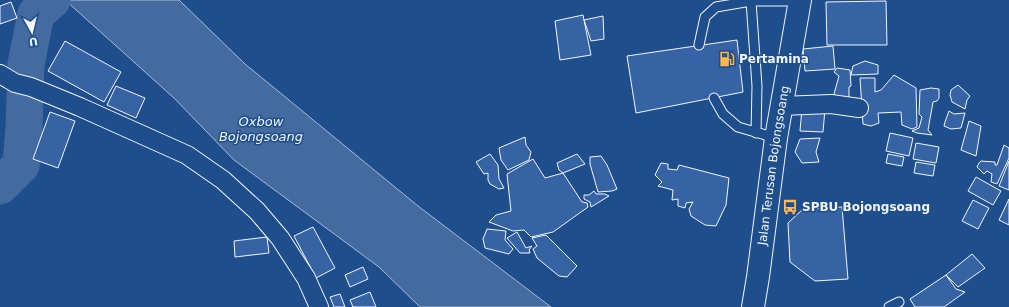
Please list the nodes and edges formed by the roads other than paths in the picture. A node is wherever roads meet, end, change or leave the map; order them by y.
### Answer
1 (800, 0) edge
2 (751, 1) junction
3 (699, 45) dead end
4 (15, 81) edge
5 (714, 98) dead end
6 (781, 106) junction
7 (859, 108) dead end
8 (766, 136) junction
9 (899, 302) dead end
10 (319, 307) edge
11 (753, 307) edge
12 (889, 307) edge

1 - 2 lane
1 - 6 main road, Jalan Terusan Bojongsoang
2 - 3 lane
2 - 8 lane
4 - 10 street
5 - 8 lane
6 - 7 street
6 - 8 main road, Jalan Terusan Bojongsoang
8 - 11 main road, Jalan Terusan Bojongsoang
9 - 12 lane

